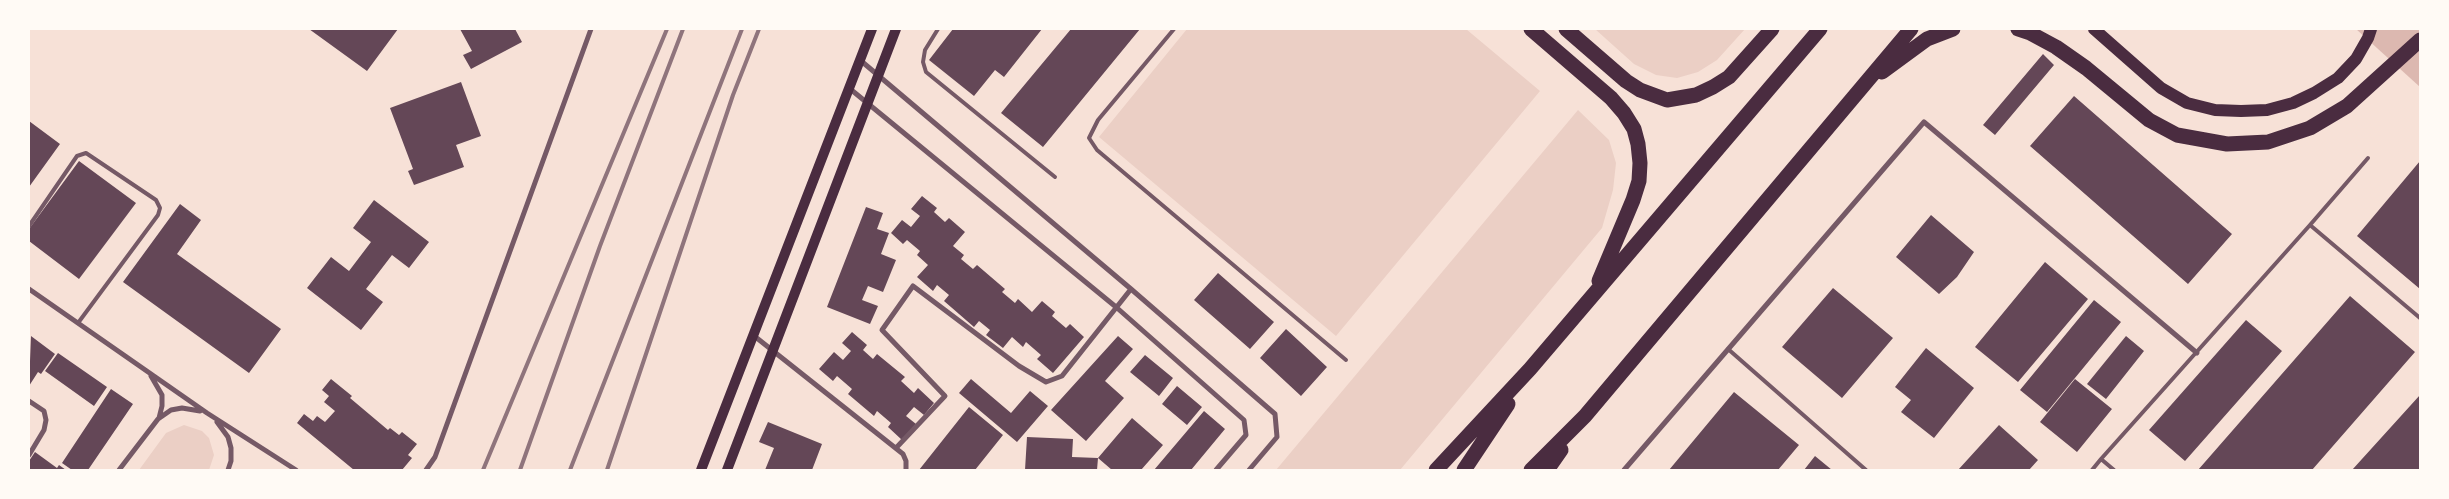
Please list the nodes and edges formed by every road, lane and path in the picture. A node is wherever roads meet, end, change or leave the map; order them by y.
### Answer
1 (591, 29) edge
2 (872, 29) edge
3 (896, 29) edge
4 (938, 29) edge
5 (1174, 29) edge
6 (1531, 29) edge
7 (1772, 29) edge
8 (1820, 29) edge
9 (1911, 29) edge
10 (1953, 29) edge
11 (2018, 29) edge
12 (2094, 29) edge
13 (2371, 29) edge
14 (1572, 31) edge
15 (2420, 40) edge
16 (860, 60) junction
17 (878, 74) junction
18 (1863, 86) junction
19 (849, 88) junction
20 (866, 102) junction
21 (2368, 158) dead end
22 (1056, 177) dead end
23 (2310, 225) junction
24 (29, 226) edge
25 (29, 289) edge
26 (1132, 289) junction
27 (1594, 294) junction
28 (1116, 307) junction
29 (2420, 318) edge
30 (78, 323) junction
31 (753, 335) junction
32 (1728, 349) junction
33 (774, 350) junction
34 (2197, 353) junction
35 (1346, 360) dead end
36 (1530, 369) junction
37 (147, 371) junction
38 (29, 401) edge
39 (207, 413) junction
40 (1585, 416) junction
41 (158, 419) junction
42 (896, 448) junction
43 (29, 455) edge
44 (2101, 459) junction
45 (119, 470) edge
46 (228, 470) edge
47 (296, 470) edge
48 (426, 470) edge
49 (701, 470) edge
50 (727, 470) edge
51 (906, 470) edge
52 (1216, 470) edge
53 (1249, 470) edge
54 (1436, 470) edge
55 (1464, 470) edge
56 (1531, 470) edge
57 (1547, 470) edge
58 (1624, 470) edge
59 (1866, 470) edge
60 (2092, 470) edge
61 (2114, 470) edge

1 - 48 street
2 - 16 main road
3 - 17 main road
4 - 22 lane
5 - 35 lane
6 - 27 highway
7 - 14 highway
8 - 27 highway
9 - 18 highway
10 - 18 highway
11 - 15 highway
12 - 13 main road
16 - 17 street
16 - 19 main road
17 - 20 main road
17 - 26 street
18 - 40 highway
19 - 20 street
19 - 31 main road
20 - 28 street
20 - 33 main road
21 - 23 lane
23 - 29 lane
23 - 34 lane
24 - 30 lane
25 - 30 street
26 - 28 street
26 - 53 street
27 - 36 highway
28 - 42 street
28 - 52 street
30 - 37 street
31 - 33 street
31 - 49 main road
32 - 34 street
32 - 58 street
32 - 59 lane
33 - 42 street
33 - 50 main road
34 - 44 lane
36 - 54 highway
36 - 55 highway
37 - 39 street
37 - 41 street
38 - 43 street
39 - 41 street
39 - 46 street
39 - 47 street
40 - 56 highway
40 - 57 highway
41 - 45 street
42 - 51 street
44 - 60 lane
44 - 61 lane

